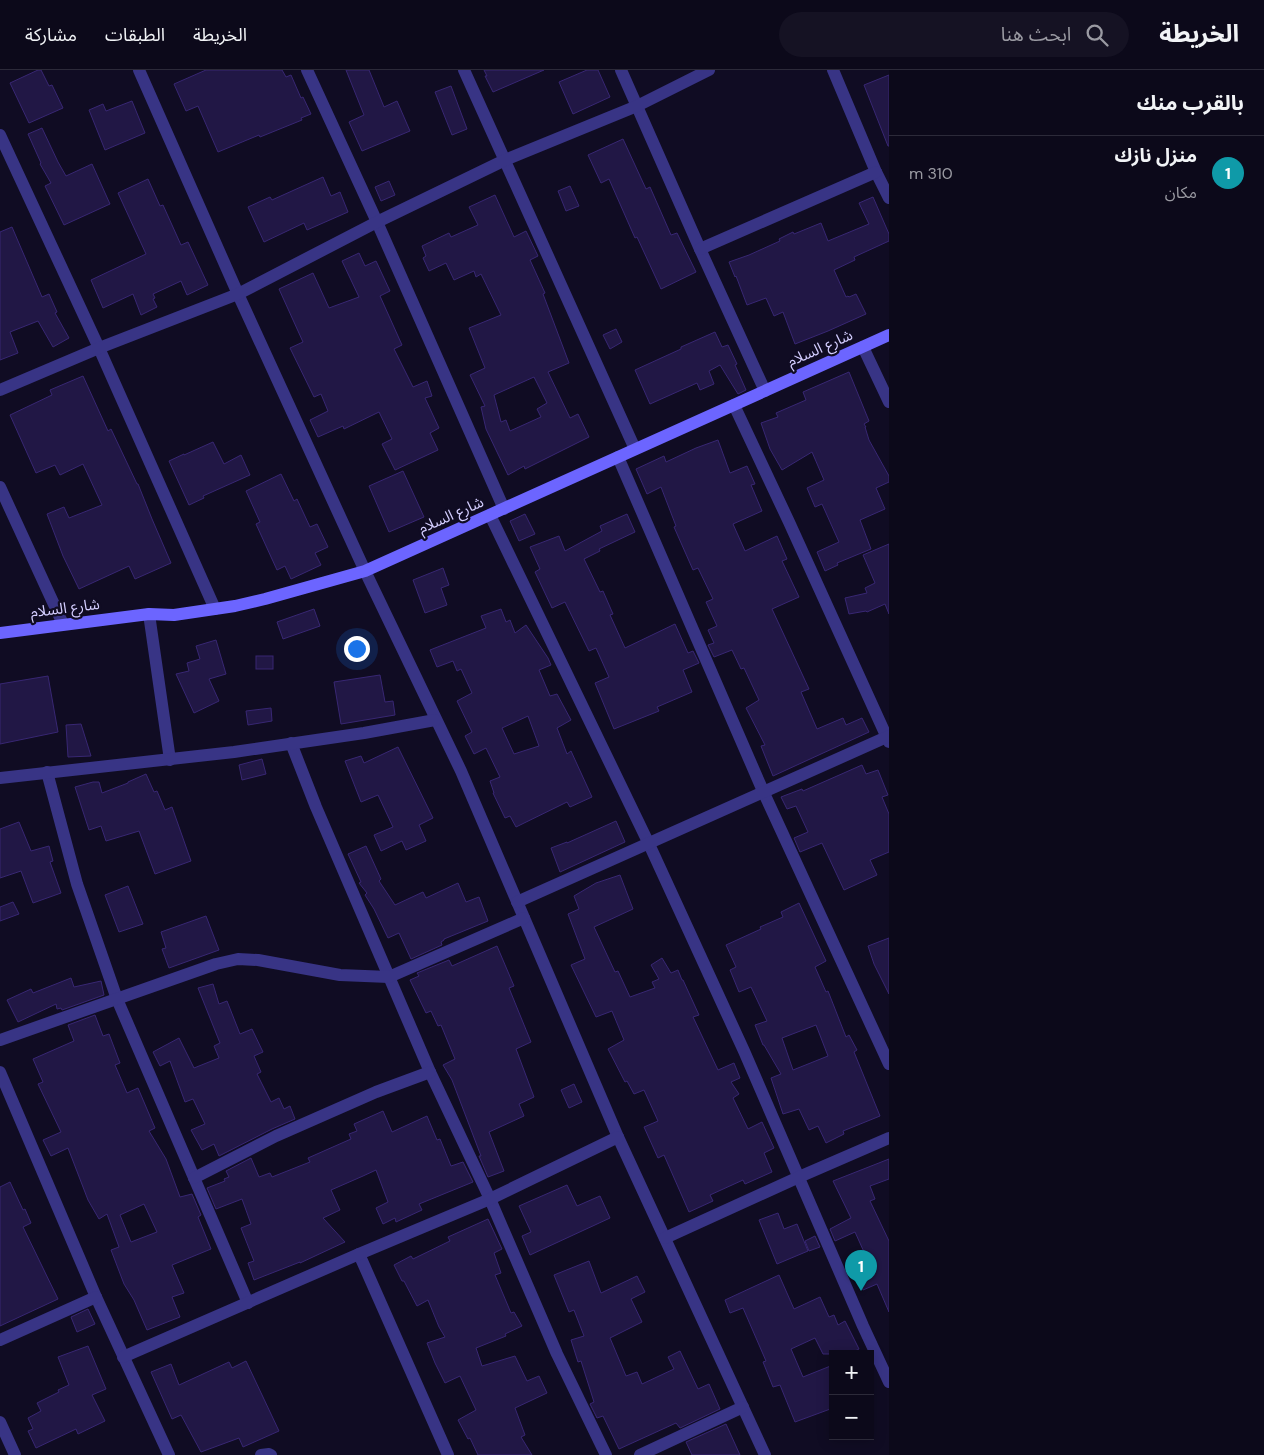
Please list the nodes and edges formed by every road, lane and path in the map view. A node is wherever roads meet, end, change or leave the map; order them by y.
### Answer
1 (139, 70) edge
2 (307, 70) edge
3 (464, 70) edge
4 (621, 70) edge
5 (710, 70) edge
6 (833, 70) edge
7 (637, 106) junction
8 (0, 135) edge
9 (505, 160) junction
10 (876, 172) junction
11 (889, 198) edge
12 (377, 222) junction
13 (700, 249) junction
14 (238, 294) junction
15 (889, 335) edge
16 (863, 347) junction
17 (99, 348) junction
18 (0, 390) edge
19 (765, 391) junction
20 (889, 402) edge
21 (734, 405) junction
22 (635, 450) junction
23 (618, 457) junction
24 (0, 487) edge
25 (504, 509) junction
26 (490, 515) junction
27 (365, 571) junction
28 (215, 609) junction
29 (149, 614) junction
30 (63, 624) junction
31 (0, 632) edge
32 (435, 720) junction
33 (888, 738) edge
34 (291, 743) junction
35 (170, 760) junction
36 (47, 772) junction
37 (0, 778) edge
38 (763, 791) junction
39 (649, 844) junction
40 (517, 902) junction
41 (524, 918) junction
42 (389, 977) junction
43 (116, 999) junction
44 (0, 1040) edge
45 (889, 1064) edge
46 (0, 1072) edge
47 (430, 1072) junction
48 (618, 1137) junction
49 (889, 1138) edge
50 (799, 1177) junction
51 (194, 1178) junction
52 (490, 1199) junction
53 (665, 1238) junction
54 (359, 1254) junction
55 (96, 1297) junction
56 (248, 1303) junction
57 (0, 1340) edge
58 (123, 1357) junction
59 (889, 1382) edge
60 (742, 1407) junction
61 (0, 1422) edge
62 (15, 1455) edge
63 (169, 1455) edge
64 (260, 1455) edge
65 (271, 1455) edge
66 (448, 1455) edge
67 (606, 1455) edge
68 (640, 1455) edge
69 (765, 1455) edge

1 - 14 street
2 - 12 street
3 - 9 street
4 - 7 street
5 - 7 street
6 - 10 street
7 - 9 street
7 - 13 street
8 - 17 street
9 - 12 street
9 - 22 street
10 - 11 street
10 - 13 street
12 - 14 street
12 - 25 street
13 - 19 street
14 - 17 street
14 - 27 street
15 - 16 street, شارع السلام
16 - 19 street, شارع السلام
16 - 20 street
17 - 18 street
17 - 28 street
19 - 21 street, شارع السلام
21 - 22 street, شارع السلام
21 - 33 street
22 - 23 street, شارع السلام
23 - 25 street, شارع السلام
23 - 38 street
24 - 30 street
25 - 26 street, شارع السلام
26 - 27 street, شارع السلام
26 - 39 street
27 - 28 street, شارع السلام
27 - 32 street
28 - 29 street, شارع السلام
29 - 30 street, شارع السلام
29 - 35 street
30 - 31 street, شارع السلام
32 - 34 street
32 - 40 street
33 - 38 street
34 - 35 street
34 - 42 street
35 - 36 street
36 - 37 street
36 - 43 street
38 - 39 street
38 - 45 street
39 - 40 street
39 - 50 street
40 - 41 street
41 - 42 street
41 - 48 street
42 - 43 street
42 - 47 street
43 - 44 street
43 - 51 street
46 - 55 street
47 - 51 street
47 - 52 street
48 - 52 street
48 - 53 street
49 - 50 street
50 - 53 street
50 - 59 street
51 - 56 street
52 - 54 street
52 - 67 street
53 - 60 street
54 - 56 street
54 - 66 street
55 - 57 street
55 - 58 street
56 - 58 street
58 - 63 street
60 - 68 street
60 - 69 street
61 - 62 street
64 - 65 street

